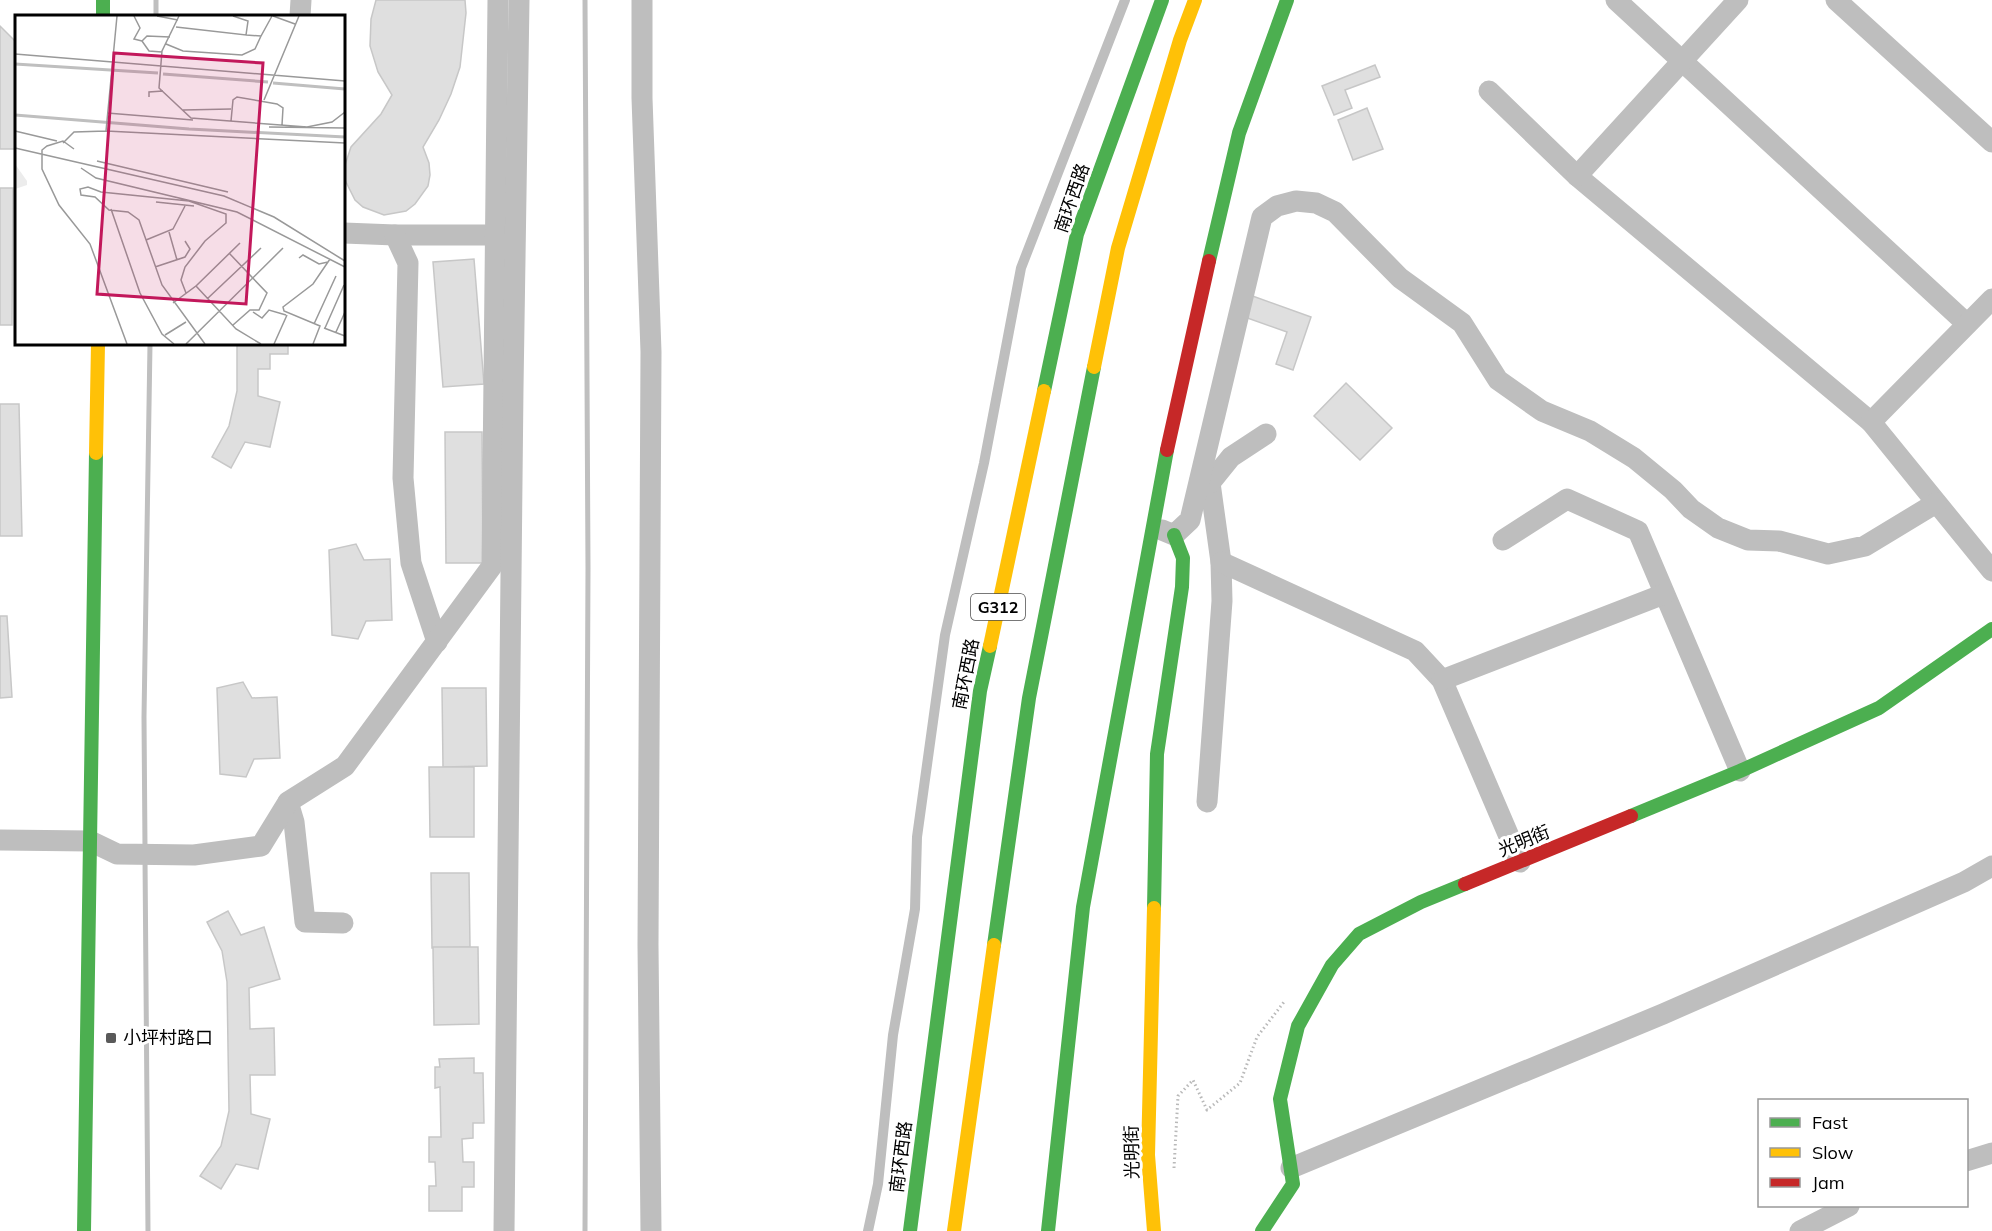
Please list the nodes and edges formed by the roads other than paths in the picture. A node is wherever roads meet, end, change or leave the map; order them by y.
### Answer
1 (301, 0) edge
2 (498, 0) edge
3 (519, 0) edge
4 (642, 0) edge
5 (1125, 0) edge
6 (1162, 0) edge
7 (1195, 0) edge
8 (1287, 0) edge
9 (1616, 0) edge
10 (1738, 0) edge
11 (1836, 0) edge
12 (300, 15) edge
13 (1682, 61) junction
14 (1489, 91) dead end
15 (1992, 142) edge
16 (1577, 176) junction
17 (345, 233) edge
18 (395, 235) junction
19 (496, 235) junction
20 (1992, 299) edge
21 (1967, 324) junction
22 (98, 345) edge
23 (1871, 422) junction
24 (1266, 434) dead end
25 (1205, 481) junction
26 (1936, 503) junction
27 (1153, 527) junction
28 (1174, 535) junction
29 (1503, 540) dead end
30 (1221, 562) junction
31 (1992, 571) edge
32 (1664, 594) junction
33 (1992, 629) edge
34 (437, 642) junction
35 (1442, 680) junction
36 (1740, 771) junction
37 (288, 802) junction
38 (1207, 802) dead end
39 (0, 840) edge
40 (90, 841) junction
41 (1520, 862) junction
42 (1992, 866) edge
43 (344, 923) dead end
44 (1065, 1087) junction
45 (1992, 1153) edge
46 (1968, 1160) edge
47 (1291, 1168) junction
48 (1847, 1207) edge
49 (84, 1231) edge
50 (504, 1231) edge
51 (651, 1231) edge
52 (868, 1231) edge
53 (910, 1231) edge
54 (954, 1231) edge
55 (1035, 1231) edge
56 (1048, 1231) edge
57 (1154, 1231) edge
58 (1262, 1231) edge
59 (1800, 1231) edge

1 - 12 street
2 - 19 street
3 - 50 street
4 - 51 street
5 - 52 lane
6 - 53 main road, 南环西路 / G312
7 - 54 main road, G312
8 - 27 main road
9 - 13 street
10 - 13 street
11 - 15 street
13 - 16 street
13 - 21 street
14 - 16 street
16 - 23 street
17 - 18 street
18 - 19 street
18 - 34 street
19 - 34 street
20 - 21 street
21 - 23 street
22 - 40 main road
23 - 26 street
24 - 25 street
25 - 26 street
25 - 28 street
25 - 30 street
26 - 31 street
27 - 28 street
27 - 44 main road
28 - 57 main road, 光明街
29 - 32 street
30 - 35 street
30 - 38 street
32 - 35 street
32 - 36 street
33 - 36 main road, 光明街
34 - 37 street
35 - 41 street
36 - 41 main road, 光明街
37 - 40 street
37 - 43 street
39 - 40 street
40 - 49 main road
41 - 47 main road, 光明街
42 - 47 street
44 - 55 main road
44 - 56 main road
45 - 46 street
47 - 58 main road, 光明街
48 - 59 street

